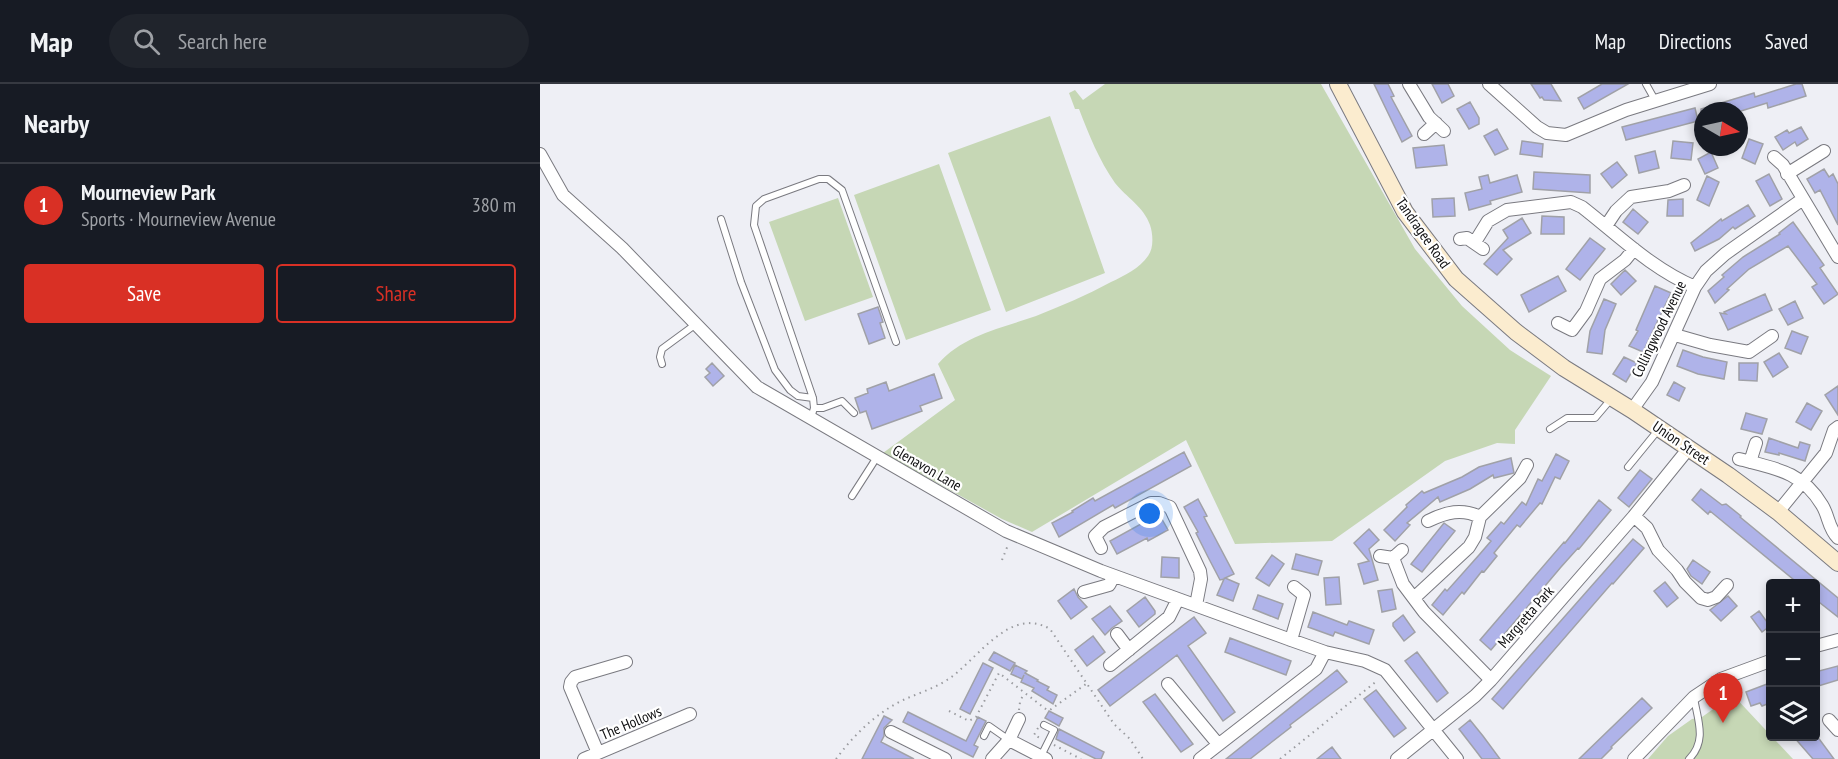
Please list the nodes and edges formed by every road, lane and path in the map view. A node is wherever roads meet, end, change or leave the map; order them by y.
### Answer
1 (1338, 84) edge
2 (1409, 84) edge
3 (1489, 84) edge
4 (1646, 84) edge
5 (1710, 84) edge
6 (1655, 100) junction
7 (1424, 134) dead end
8 (1824, 150) dead end
9 (540, 154) edge
10 (1774, 157) dead end
11 (1787, 174) junction
12 (1684, 184) dead end
13 (1803, 200) junction
14 (721, 219) dead end
15 (1606, 226) junction
16 (1460, 239) dead end
17 (1634, 249) junction
18 (1837, 252) edge
19 (1695, 287) junction
20 (1558, 322) dead end
21 (696, 324) junction
22 (1516, 332) joint
23 (1674, 335) junction
24 (1772, 336) dead end
25 (896, 342) dead end
26 (662, 364) dead end
27 (813, 398) junction
28 (1612, 398) junction
29 (1632, 410) junction
30 (812, 413) junction
31 (854, 413) dead end
32 (1838, 427) edge
33 (1660, 428) junction
34 (1550, 429) dead end
35 (1756, 443) dead end
36 (1689, 447) junction
37 (877, 457) junction
38 (1527, 465) dead end
39 (1628, 466) dead end
40 (1802, 481) junction
41 (852, 496) dead end
42 (1778, 512) junction
43 (1634, 516) junction
44 (1480, 518) junction
45 (1428, 521) dead end
46 (1013, 534) junction
47 (1838, 538) edge
48 (1101, 548) dead end
49 (1391, 554) dead end
50 (1002, 560) dead end
51 (1838, 563) edge
52 (1114, 576) junction
53 (1727, 585) dead end
54 (1294, 588) dead end
55 (1084, 592) dead end
56 (1178, 598) junction
57 (1414, 598) junction
58 (1196, 605) junction
59 (1117, 634) dead end
60 (1291, 640) junction
61 (1838, 640) edge
62 (1820, 645) edge
63 (1130, 650) junction
64 (1325, 652) junction
65 (626, 662) dead end
66 (1766, 662) edge
67 (1110, 665) dead end
68 (1388, 673) junction
69 (1491, 680) junction
70 (1086, 684) junction
71 (1168, 684) dead end
72 (1025, 692) junction
73 (1694, 697) junction
74 (949, 711) dead end
75 (690, 714) dead end
76 (1019, 719) joint
77 (1829, 720) dead end
78 (1044, 725) dead end
79 (1434, 730) junction
80 (1838, 730) edge
81 (891, 732) dead end
82 (984, 736) dead end
83 (1009, 740) junction
84 (1048, 742) junction
85 (1218, 744) junction
86 (597, 753) junction
87 (1043, 758) edge
88 (584, 759) edge
89 (836, 759) edge
90 (945, 759) edge
91 (992, 759) edge
92 (1081, 759) edge
93 (1143, 759) edge
94 (1200, 759) edge
95 (1280, 759) edge
96 (1397, 759) edge
97 (1457, 759) edge
98 (1634, 759) edge
99 (1689, 759) edge

1 - 22 street, Tandragee Road
2 - 7 street
3 - 6 street
4 - 6 lane
5 - 6 street
8 - 11 street
9 - 21 street, Glenavon Lane
10 - 11 street
11 - 13 street
12 - 15 street
13 - 18 street
13 - 19 street, Collingwood Avenue
14 - 27 lane
15 - 16 street
15 - 17 street
17 - 19 street
17 - 20 street
19 - 23 street, Collingwood Avenue
21 - 26 lane
21 - 30 street, Glenavon Lane
22 - 28 street, Union Street
23 - 24 street
23 - 29 street, Collingwood Avenue
25 - 27 lane
27 - 30 lane
28 - 29 street, Union Street
28 - 34 lane
29 - 33 street, Union Street
30 - 31 lane
30 - 37 street, Glenavon Lane
32 - 40 street
33 - 36 street, Union Street
33 - 39 lane
35 - 40 street
36 - 42 street, Union Street
36 - 43 street, Margretta Park
37 - 41 lane
37 - 46 street, Glenavon Lane
38 - 44 street
40 - 42 street
40 - 47 street
42 - 51 street, Union Street
43 - 53 street
43 - 69 street, Margretta Park
44 - 45 street
44 - 57 street
46 - 50 path
46 - 52 street, Glenavon Lane
48 - 58 street
49 - 57 street
52 - 55 street
52 - 56 street, Glenavon Lane
54 - 60 street
56 - 58 street, Glenavon Lane
56 - 63 street
57 - 69 street
58 - 60 street, Glenavon Lane
59 - 63 street
60 - 64 street, Glenavon Lane
61 - 62 street
63 - 67 street
64 - 68 street, Glenavon Lane
64 - 85 street
65 - 86 street
66 - 73 street
68 - 79 street
68 - 95 path
69 - 79 street, Margretta Park
70 - 72 path
70 - 89 path
70 - 93 path
71 - 85 street
72 - 74 path
72 - 76 path
73 - 98 street
73 - 99 lane
75 - 86 street, The Hollows
76 - 83 street
77 - 80 street
78 - 84 lane
79 - 96 street, Margretta Park
79 - 97 street
81 - 90 street
82 - 83 lane
83 - 87 street
83 - 91 street
84 - 87 lane
84 - 92 path
85 - 94 street
86 - 88 street, The Hollows

